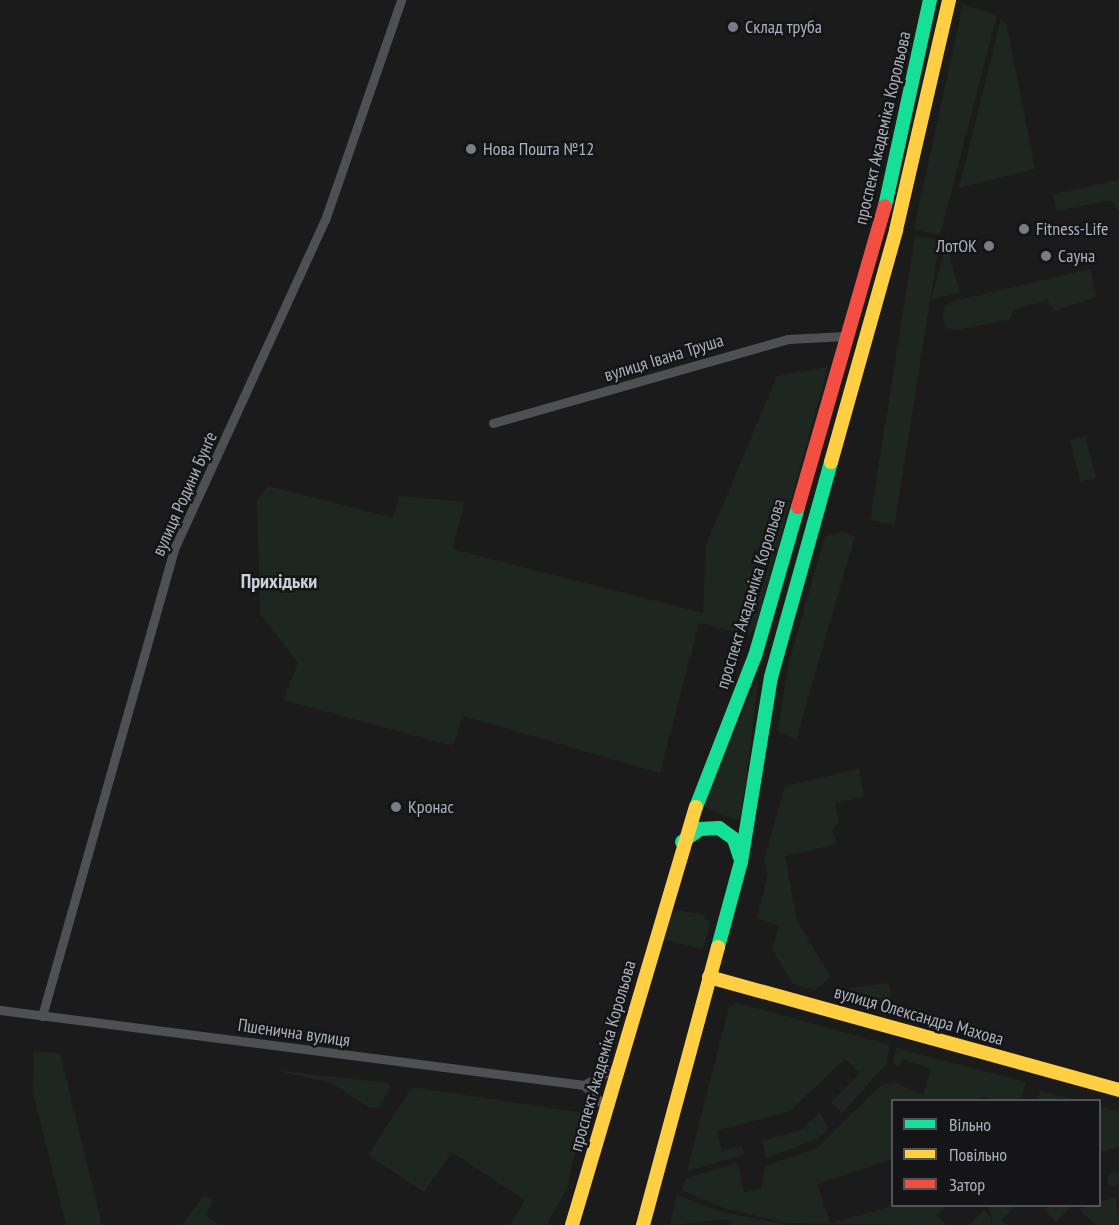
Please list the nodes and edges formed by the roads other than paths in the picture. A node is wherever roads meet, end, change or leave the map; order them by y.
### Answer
1 (401, 0) edge
2 (930, 0) edge
3 (949, 0) edge
4 (846, 336) junction
5 (493, 423) dead end
6 (682, 842) junction
7 (741, 862) junction
8 (709, 977) junction
9 (0, 1010) edge
10 (42, 1016) junction
11 (624, 1059) junction
12 (584, 1085) junction
13 (1119, 1090) edge
14 (608, 1113) junction
15 (573, 1224) edge
16 (643, 1225) edge

1 - 10 street, вулиця Родини Бунґе
2 - 4 main road, проспект Академіка Корольова
3 - 7 main road, проспект Академіка Корольова
4 - 5 street, вулиця Івана Труша
4 - 6 main road, проспект Академіка Корольова
6 - 7 main road
6 - 11 main road, проспект Академіка Корольова
7 - 8 main road, проспект Академіка Корольова
8 - 13 main road, вулиця Олександра Махова
8 - 16 main road, проспект Академіка Корольова
9 - 10 street, Пшенична вулиця
10 - 12 street, Пшенична вулиця
11 - 12 street
11 - 14 main road, проспект Академіка Корольова
12 - 14 street
14 - 15 main road, проспект Академіка Корольова

